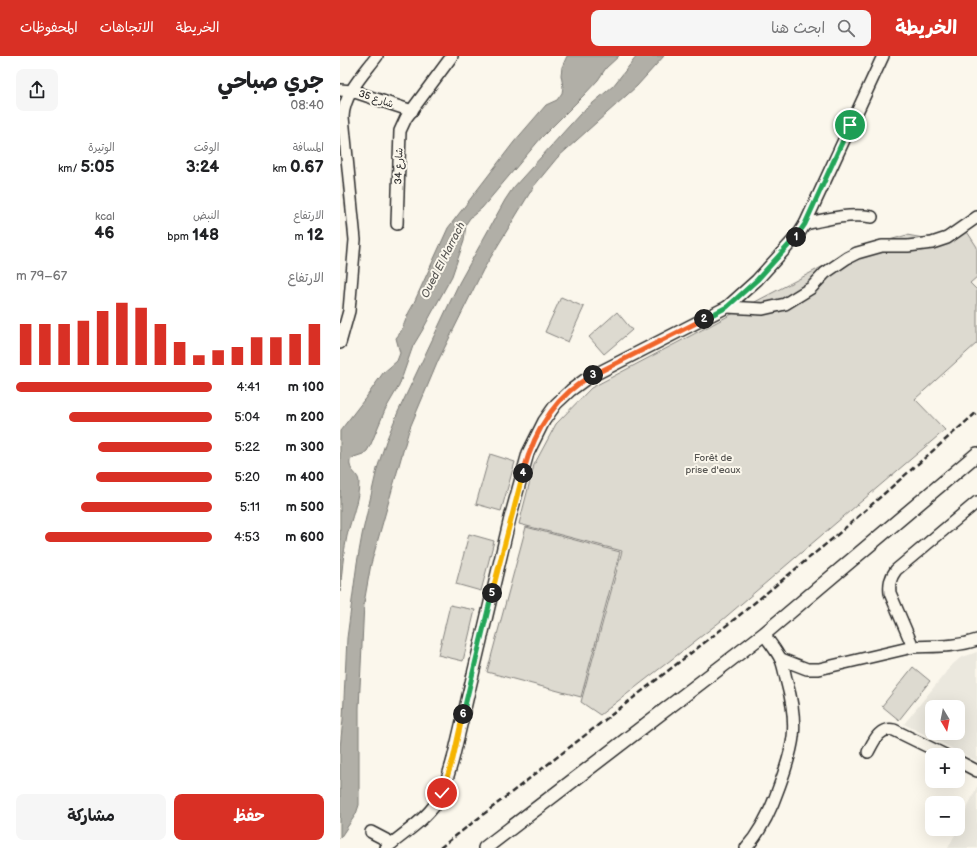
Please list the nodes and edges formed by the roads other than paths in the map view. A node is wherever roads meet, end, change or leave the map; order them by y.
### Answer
1 (377, 56) edge
2 (452, 56) edge
3 (883, 56) edge
4 (340, 90) edge
5 (352, 91) junction
6 (412, 111) junction
7 (872, 217) dead end
8 (977, 217) edge
9 (396, 224) dead end
10 (805, 224) junction
11 (727, 307) junction
12 (340, 342) edge
13 (977, 454) edge
14 (977, 502) edge
15 (764, 634) junction
16 (977, 640) edge
17 (912, 647) junction
18 (781, 660) junction
19 (930, 748) edge
20 (868, 752) dead end
21 (965, 765) edge
22 (977, 771) edge
23 (371, 832) dead end
24 (389, 846) edge
25 (485, 848) edge
26 (746, 848) edge

1 - 5 street
2 - 6 street, شارع 34
3 - 10 street
4 - 5 street, شارع 35
5 - 6 street, شارع 35
5 - 12 street
6 - 9 street, شارع 34
7 - 10 street
8 - 11 street
10 - 11 street
11 - 24 street
13 - 15 main road
14 - 17 street
15 - 18 street
15 - 25 main road
16 - 17 street
17 - 18 street
18 - 26 street
19 - 20 street
21 - 22 street
23 - 24 street

